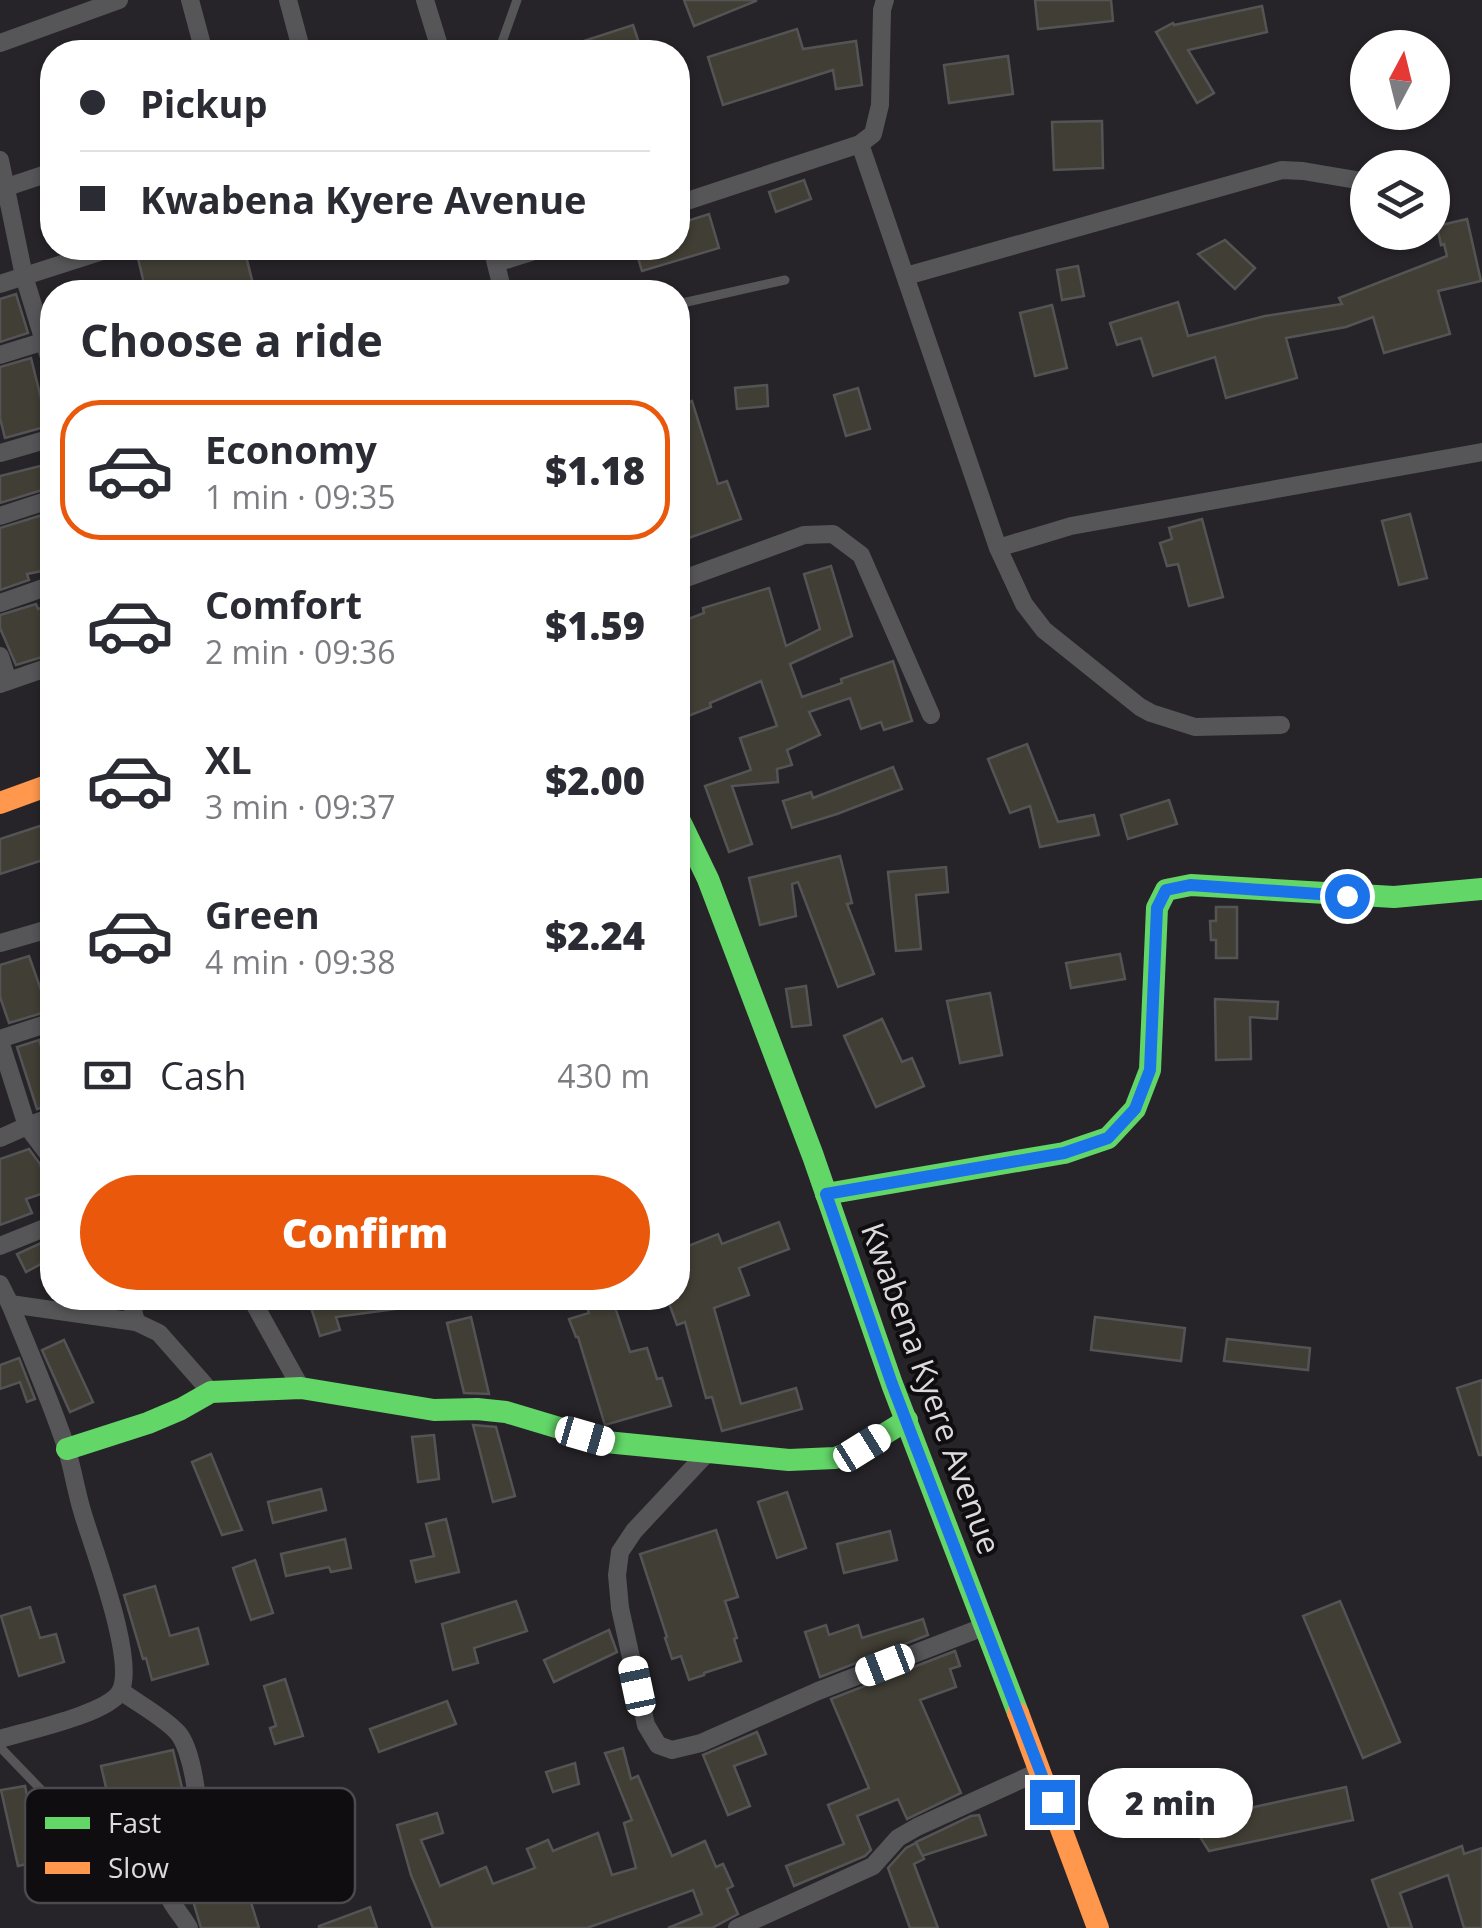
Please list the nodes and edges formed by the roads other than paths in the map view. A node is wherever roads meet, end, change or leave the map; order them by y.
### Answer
1 (119, 0) edge
2 (190, 0) edge
3 (288, 0) edge
4 (424, 0) edge
5 (517, 0) edge
6 (885, 0) edge
7 (201, 40) edge
8 (299, 40) edge
9 (437, 40) edge
10 (503, 40) edge
11 (0, 43) edge
12 (860, 144) junction
13 (0, 160) edge
14 (40, 176) edge
15 (1350, 179) edge
16 (7, 187) junction
17 (690, 200) edge
18 (74, 260) edge
19 (24, 276) junction
20 (906, 276) junction
21 (785, 280) dead end
22 (0, 284) edge
23 (690, 301) edge
24 (40, 326) edge
25 (40, 343) edge
26 (0, 355) edge
27 (40, 441) edge
28 (1482, 452) edge
29 (0, 453) edge
30 (40, 503) edge
31 (0, 516) edge
32 (998, 548) junction
33 (690, 577) edge
34 (40, 589) edge
35 (0, 603) edge
36 (0, 656) edge
37 (40, 670) edge
38 (4, 683) edge
39 (932, 715) dead end
40 (1281, 725) dead end
41 (40, 788) edge
42 (0, 803) edge
43 (690, 845) edge
44 (1482, 889) edge
45 (40, 931) edge
46 (0, 942) edge
47 (40, 1026) edge
48 (0, 1040) edge
49 (40, 1121) edge
50 (27, 1126) junction
51 (0, 1138) edge
52 (40, 1143) edge
53 (826, 1194) junction
54 (40, 1230) edge
55 (0, 1246) edge
56 (0, 1284) edge
57 (10, 1304) junction
58 (40, 1308) edge
59 (52, 1310) edge
60 (133, 1310) edge
61 (258, 1310) edge
62 (136, 1322) junction
63 (301, 1388) junction
64 (211, 1392) junction
65 (906, 1420) junction
66 (67, 1449) junction
67 (708, 1453) junction
68 (986, 1626) junction
69 (121, 1691) junction
70 (0, 1739) edge
71 (0, 1747) edge
72 (1040, 1771) junction
73 (39, 1788) edge
74 (195, 1788) edge
75 (174, 1903) edge
76 (190, 1928) edge
77 (736, 1928) edge
78 (1098, 1928) edge

1 - 11 street
2 - 7 street
3 - 8 street
4 - 9 street
5 - 10 lane
6 - 12 street
12 - 17 street
12 - 20 street
13 - 16 street
14 - 16 street
15 - 20 street
16 - 19 street
18 - 19 street
19 - 22 street
19 - 24 street
20 - 32 street
21 - 23 lane
25 - 26 street
27 - 29 street
28 - 32 street
30 - 31 street
32 - 40 street
33 - 39 street
34 - 35 street
36 - 38 street
37 - 38 street
41 - 42 street
43 - 53 street, Kwabena Kyere Avenue
44 - 53 street
45 - 46 street
47 - 48 street
48 - 50 street
49 - 50 street
50 - 51 street
50 - 52 street
53 - 65 street, Kwabena Kyere Avenue
54 - 55 street
56 - 57 street
57 - 58 street
57 - 66 street
59 - 62 street
60 - 62 street
61 - 63 street
62 - 64 street
63 - 64 street
63 - 67 street
64 - 66 street
65 - 67 street
65 - 68 street, Kwabena Kyere Avenue
66 - 69 street
67 - 68 street
68 - 72 street, Kwabena Kyere Avenue
69 - 70 street
69 - 74 street
71 - 73 lane
72 - 77 street
72 - 78 street, Kwabena Kyere Avenue
75 - 76 street

